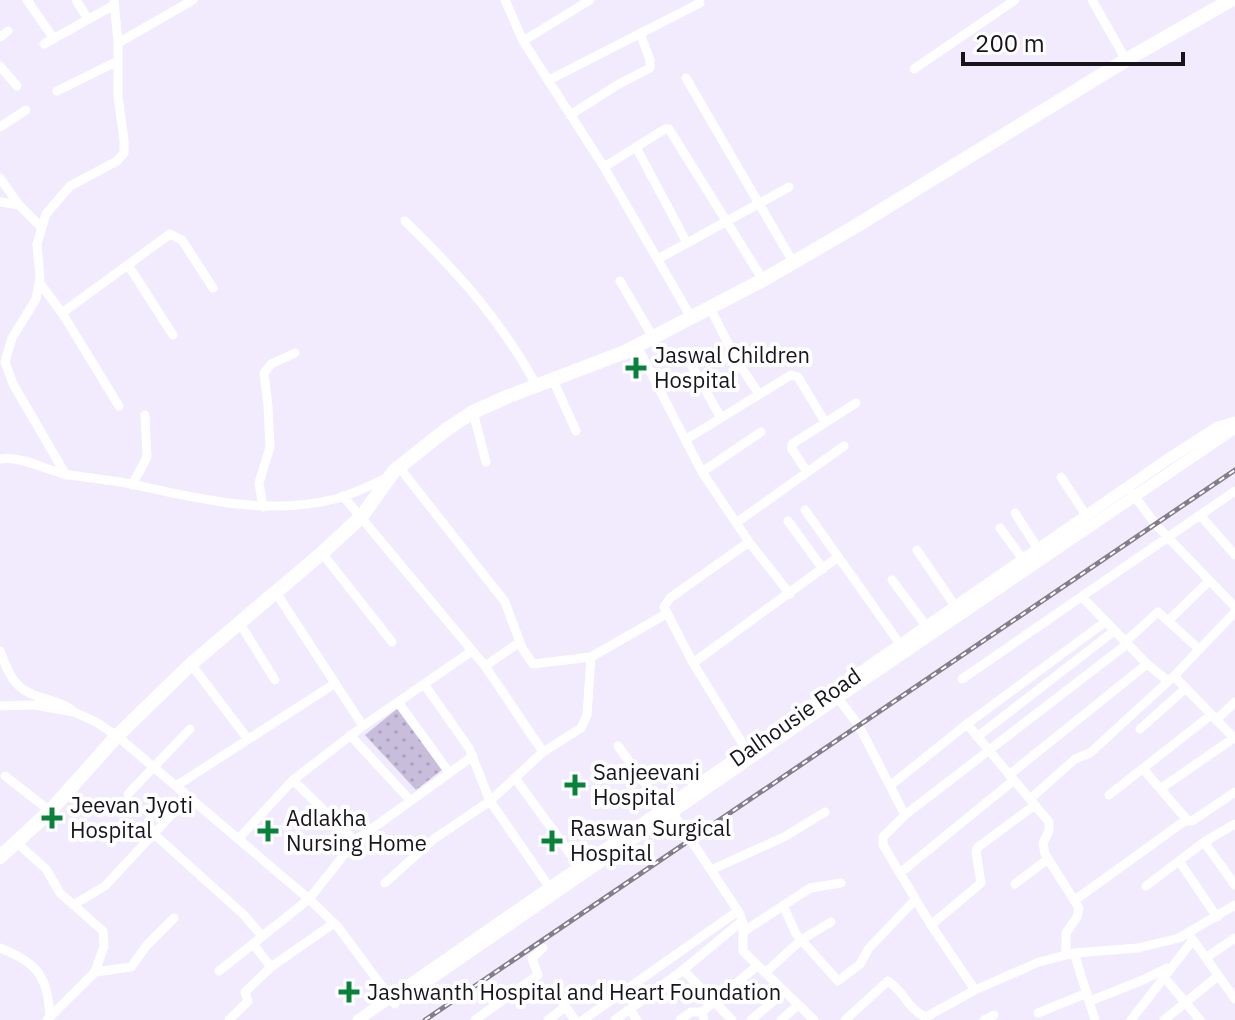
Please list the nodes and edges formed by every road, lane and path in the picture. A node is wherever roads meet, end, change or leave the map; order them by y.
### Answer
1 (27, 0) edge
2 (76, 0) edge
3 (193, 0) edge
4 (505, 0) edge
5 (590, 0) edge
6 (1015, 0) edge
7 (1092, 0) edge
8 (1231, 0) edge
9 (114, 3) edge
10 (700, 3) dead end
11 (88, 19) junction
12 (640, 33) junction
13 (523, 41) junction
14 (118, 43) junction
15 (1126, 60) junction
16 (118, 61) junction
17 (0, 66) edge
18 (914, 69) dead end
19 (686, 78) dead end
20 (549, 80) junction
21 (17, 86) dead end
22 (57, 91) dead end
23 (26, 110) dead end
24 (570, 115) junction
25 (0, 127) edge
26 (636, 147) junction
27 (604, 167) junction
28 (0, 178) edge
29 (789, 187) dead end
30 (0, 202) edge
31 (759, 203) junction
32 (19, 205) junction
33 (405, 221) dead end
34 (726, 222) junction
35 (41, 227) junction
36 (687, 243) junction
37 (658, 259) junction
38 (793, 262) junction
39 (128, 265) junction
40 (763, 280) junction
41 (620, 281) dead end
42 (39, 282) junction
43 (213, 288) dead end
44 (710, 308) junction
45 (62, 313) junction
46 (691, 317) junction
47 (173, 335) dead end
48 (653, 337) junction
49 (637, 346) junction
50 (684, 352) dead end
51 (295, 353) dead end
52 (553, 380) junction
53 (537, 386) junction
54 (759, 394) junction
55 (856, 403) dead end
56 (119, 406) dead end
57 (473, 412) junction
58 (145, 415) dead end
59 (721, 418) junction
60 (825, 422) junction
61 (1235, 422) edge
62 (1235, 428) edge
63 (576, 431) dead end
64 (761, 432) dead end
65 (685, 440) junction
66 (844, 446) dead end
67 (0, 459) edge
68 (486, 462) dead end
69 (394, 472) junction
70 (702, 472) junction
71 (807, 472) junction
72 (66, 475) junction
73 (1061, 477) dead end
74 (132, 485) junction
75 (1131, 491) junction
76 (1235, 491) edge
77 (343, 496) junction
78 (263, 507) junction
79 (805, 510) dead end
80 (1015, 513) dead end
81 (1086, 515) junction
82 (1200, 515) junction
83 (362, 516) junction
84 (788, 521) dead end
85 (736, 523) junction
86 (1000, 528) dead end
87 (1167, 537) junction
88 (749, 542) junction
89 (1038, 549) junction
90 (917, 550) dead end
91 (322, 553) junction
92 (1235, 555) edge
93 (838, 557) junction
94 (1022, 558) junction
95 (823, 569) junction
96 (892, 580) dead end
97 (1209, 581) junction
98 (275, 591) junction
99 (790, 594) junction
100 (1082, 597) junction
101 (955, 606) junction
102 (1235, 609) edge
103 (666, 614) junction
104 (1168, 621) junction
105 (239, 622) junction
106 (1105, 622) junction
107 (929, 630) junction
108 (1114, 631) junction
109 (392, 642) dead end
110 (520, 642) junction
111 (1126, 643) junction
112 (900, 644) junction
113 (1199, 649) junction
114 (0, 651) edge
115 (472, 651) junction
116 (591, 657) junction
117 (693, 663) junction
118 (191, 664) junction
119 (1147, 664) junction
120 (485, 666) junction
121 (962, 679) dead end
122 (1171, 679) junction
123 (275, 680) dead end
124 (334, 684) junction
125 (424, 684) junction
126 (1186, 688) junction
127 (835, 694) junction
128 (398, 702) junction
129 (1235, 702) edge
130 (0, 706) edge
131 (74, 712) junction
132 (1214, 717) junction
133 (967, 724) junction
134 (363, 726) junction
135 (190, 729) dead end
136 (1140, 729) dead end
137 (350, 735) junction
138 (117, 736) junction
139 (977, 737) junction
140 (247, 738) junction
141 (1235, 739) edge
142 (618, 746) dead end
143 (988, 750) junction
144 (747, 751) junction
145 (543, 752) junction
146 (473, 756) junction
147 (152, 766) junction
148 (1144, 770) junction
149 (448, 771) junction
150 (5, 776) dead end
151 (515, 778) junction
152 (1011, 778) junction
153 (293, 780) junction
154 (891, 785) junction
155 (176, 786) junction
156 (1160, 789) junction
157 (1235, 792) edge
158 (128, 794) dead end
159 (1109, 795) dead end
160 (188, 797) junction
161 (409, 799) junction
162 (490, 801) junction
163 (1032, 802) junction
164 (667, 810) junction
165 (50, 811) junction
166 (825, 812) dead end
167 (905, 815) junction
168 (1186, 820) junction
169 (1235, 824) edge
170 (154, 834) junction
171 (239, 838) junction
172 (355, 841) junction
173 (1204, 842) junction
174 (17, 843) junction
175 (0, 857) edge
176 (1048, 859) junction
177 (1179, 861) junction
178 (579, 866) junction
179 (711, 870) junction
180 (900, 873) junction
181 (385, 883) dead end
182 (841, 883) dead end
183 (1015, 884) dead end
184 (1235, 885) edge
185 (1146, 886) dead end
186 (552, 890) junction
187 (309, 899) junction
188 (915, 900) junction
189 (1075, 900) junction
190 (73, 905) junction
191 (783, 905) junction
192 (1235, 905) edge
193 (738, 911) junction
194 (1217, 917) junction
195 (174, 918) dead end
196 (831, 922) dead end
197 (334, 923) junction
198 (931, 925) junction
199 (743, 926) junction
200 (262, 936) junction
201 (1191, 937) junction
202 (1235, 938) edge
203 (801, 940) junction
204 (253, 944) junction
205 (0, 948) edge
206 (543, 948) dead end
207 (1070, 954) junction
208 (1207, 957) junction
209 (1174, 964) junction
210 (757, 966) junction
211 (271, 967) junction
212 (683, 970) junction
213 (219, 971) dead end
214 (95, 972) junction
215 (765, 973) junction
216 (1218, 976) junction
217 (1164, 977) junction
218 (1231, 985) edge
219 (975, 990) junction
220 (554, 991) dead end
221 (784, 992) junction
222 (1088, 997) junction
223 (1235, 999) edge
224 (393, 1002) junction
225 (715, 1003) junction
226 (1186, 1003) junction
227 (798, 1005) junction
228 (565, 1007) junction
229 (630, 1010) junction
230 (1038, 1013) dead end
231 (703, 1016) edge
232 (915, 1017) edge
233 (811, 1019) edge
234 (49, 1020) edge
235 (229, 1020) edge
236 (358, 1020) edge
237 (372, 1020) edge
238 (475, 1020) edge
239 (548, 1020) edge
240 (575, 1020) edge
241 (583, 1020) edge
242 (615, 1020) edge
243 (637, 1020) edge
244 (680, 1020) edge
245 (731, 1020) edge
246 (751, 1020) edge
247 (781, 1020) edge
248 (846, 1020) edge
249 (1095, 1020) edge
250 (1131, 1020) edge
251 (1164, 1020) edge
252 (1200, 1020) edge

1 - 11 street
2 - 11 street
3 - 14 street
4 - 13 street
5 - 13 street
6 - 18 street
7 - 15 street
8 - 15 main road
9 - 11 street
9 - 14 street
10 - 12 street
12 - 20 street
12 - 24 street
13 - 20 street
14 - 16 street
15 - 38 main road
16 - 22 street
16 - 35 street
17 - 21 street
19 - 31 street
20 - 24 street
23 - 25 street
24 - 27 street
26 - 27 street
26 - 34 street
26 - 36 street
27 - 37 street
28 - 32 street
29 - 31 street
30 - 32 street
31 - 34 street
31 - 38 street
32 - 35 street
33 - 53 street
34 - 36 street
34 - 40 street
35 - 42 street
36 - 37 street
37 - 46 street
38 - 40 main road
39 - 43 street
39 - 45 street
39 - 47 street
40 - 44 main road
41 - 48 street
42 - 45 street
42 - 72 street
44 - 46 main road
44 - 54 street
45 - 56 street
46 - 48 main road
48 - 49 main road
49 - 52 main road
49 - 65 street
50 - 59 street
51 - 78 street
52 - 53 main road
52 - 63 street
53 - 57 main road
54 - 59 street
54 - 60 street
55 - 60 street
57 - 68 street
57 - 69 main road
58 - 74 street
59 - 65 street
60 - 71 street
61 - 75 street, Dalhousie Road
62 - 75 street, Dalhousie Road
64 - 70 street
65 - 70 street
66 - 71 street
67 - 72 street
69 - 77 street
69 - 83 main road
69 - 110 street
70 - 85 street
71 - 85 street
72 - 74 street
73 - 81 street
74 - 78 street
75 - 81 street, Dalhousie Road
75 - 87 street
75 - 107 street, Dalhousie Road
76 - 82 street
77 - 78 street
77 - 83 street
79 - 93 street
80 - 89 street
81 - 89 street, Dalhousie Road
82 - 87 street
82 - 92 street
83 - 91 main road
83 - 115 street
84 - 95 street
85 - 88 street
86 - 94 street
87 - 97 street
87 - 100 street
88 - 99 street
88 - 103 street
89 - 94 street, Dalhousie Road
90 - 101 street
91 - 98 main road
91 - 109 street
93 - 95 street
93 - 112 street
94 - 101 street, Dalhousie Road
95 - 99 street
96 - 107 street
97 - 102 street
97 - 104 street
98 - 105 main road
98 - 124 street
99 - 117 street
100 - 106 street
100 - 121 street
101 - 107 street, Dalhousie Road
102 - 113 street
103 - 116 street
103 - 117 street
104 - 111 street
104 - 113 street
105 - 118 main road
105 - 123 street
106 - 108 street
106 - 133 street
107 - 112 street, Dalhousie Road
107 - 127 street, Dalhousie Road
108 - 111 street
108 - 139 street
110 - 116 street
110 - 120 street
111 - 119 street
111 - 143 street
112 - 127 street, Dalhousie Road
113 - 122 street
114 - 131 street
115 - 120 street
115 - 125 street
116 - 145 street
117 - 144 street
118 - 138 main road
118 - 140 street
119 - 122 street
119 - 152 street
120 - 145 street
122 - 126 street
122 - 163 street
124 - 134 street
124 - 140 street
125 - 128 street
125 - 146 street
126 - 132 street
126 - 136 street
127 - 144 street, Dalhousie Road
127 - 154 street
127 - 164 street, Dalhousie Road
128 - 134 street
128 - 149 street
129 - 132 street
130 - 131 street
131 - 138 street
132 - 141 street
132 - 148 street
133 - 139 street
133 - 154 street
134 - 137 street
135 - 147 street
137 - 153 street
137 - 161 street
138 - 147 street
138 - 165 main road
139 - 143 street
140 - 155 street
141 - 156 street
142 - 164 street
143 - 152 street
143 - 167 street
144 - 164 street, Dalhousie Road
145 - 151 street
146 - 149 street
146 - 162 street
147 - 155 street
147 - 158 street
148 - 156 street
148 - 159 street
149 - 161 street
150 - 165 street
151 - 162 street
151 - 178 street
152 - 163 street
152 - 180 street
153 - 171 street
153 - 172 street
154 - 167 street
155 - 160 street
156 - 168 street
157 - 168 street
160 - 170 street
160 - 171 street
161 - 172 street
162 - 181 street
162 - 186 street
163 - 176 street
163 - 198 street
164 - 178 street, Dalhousie Road
164 - 179 street
164 - 186 street, Dalhousie Road
165 - 174 main road
166 - 179 street
167 - 180 street
168 - 189 street
169 - 173 street
170 - 190 street
170 - 200 street
171 - 187 street
172 - 187 street
173 - 177 street
173 - 184 street
174 - 175 main road
174 - 190 street
176 - 183 street
176 - 189 street
177 - 185 street
177 - 194 street
178 - 186 street, Dalhousie Road
179 - 193 street
180 - 188 street
182 - 191 street
186 - 224 street, Dalhousie Road
187 - 197 street
187 - 200 street
188 - 198 street
188 - 203 street
189 - 207 street
190 - 214 street
191 - 199 street
191 - 203 street
192 - 194 street
193 - 199 street
193 - 241 street
194 - 201 street
195 - 214 street
196 - 203 street
197 - 211 street
197 - 224 street
198 - 219 street
199 - 210 street
199 - 212 street
200 - 204 street
201 - 207 street
201 - 208 street
201 - 209 street
202 - 208 street
203 - 215 street
204 - 211 street
204 - 213 street
205 - 234 street
206 - 238 street
207 - 219 street
207 - 222 street
208 - 216 street
209 - 217 street
209 - 222 street
210 - 215 street
210 - 225 street
211 - 235 street
212 - 225 street
212 - 229 street
214 - 234 street
215 - 221 street
216 - 218 street
216 - 226 street
217 - 226 street
217 - 250 street
218 - 223 street
219 - 232 street
220 - 228 street
221 - 227 street
221 - 246 street
222 - 230 street
222 - 249 street
224 - 236 street, Dalhousie Road
224 - 237 street, Dalhousie Road
225 - 231 street
225 - 245 street
226 - 251 street
226 - 252 street
227 - 233 street
227 - 247 street
228 - 239 street
228 - 240 street
229 - 242 street
229 - 243 street
231 - 244 street
232 - 248 street

